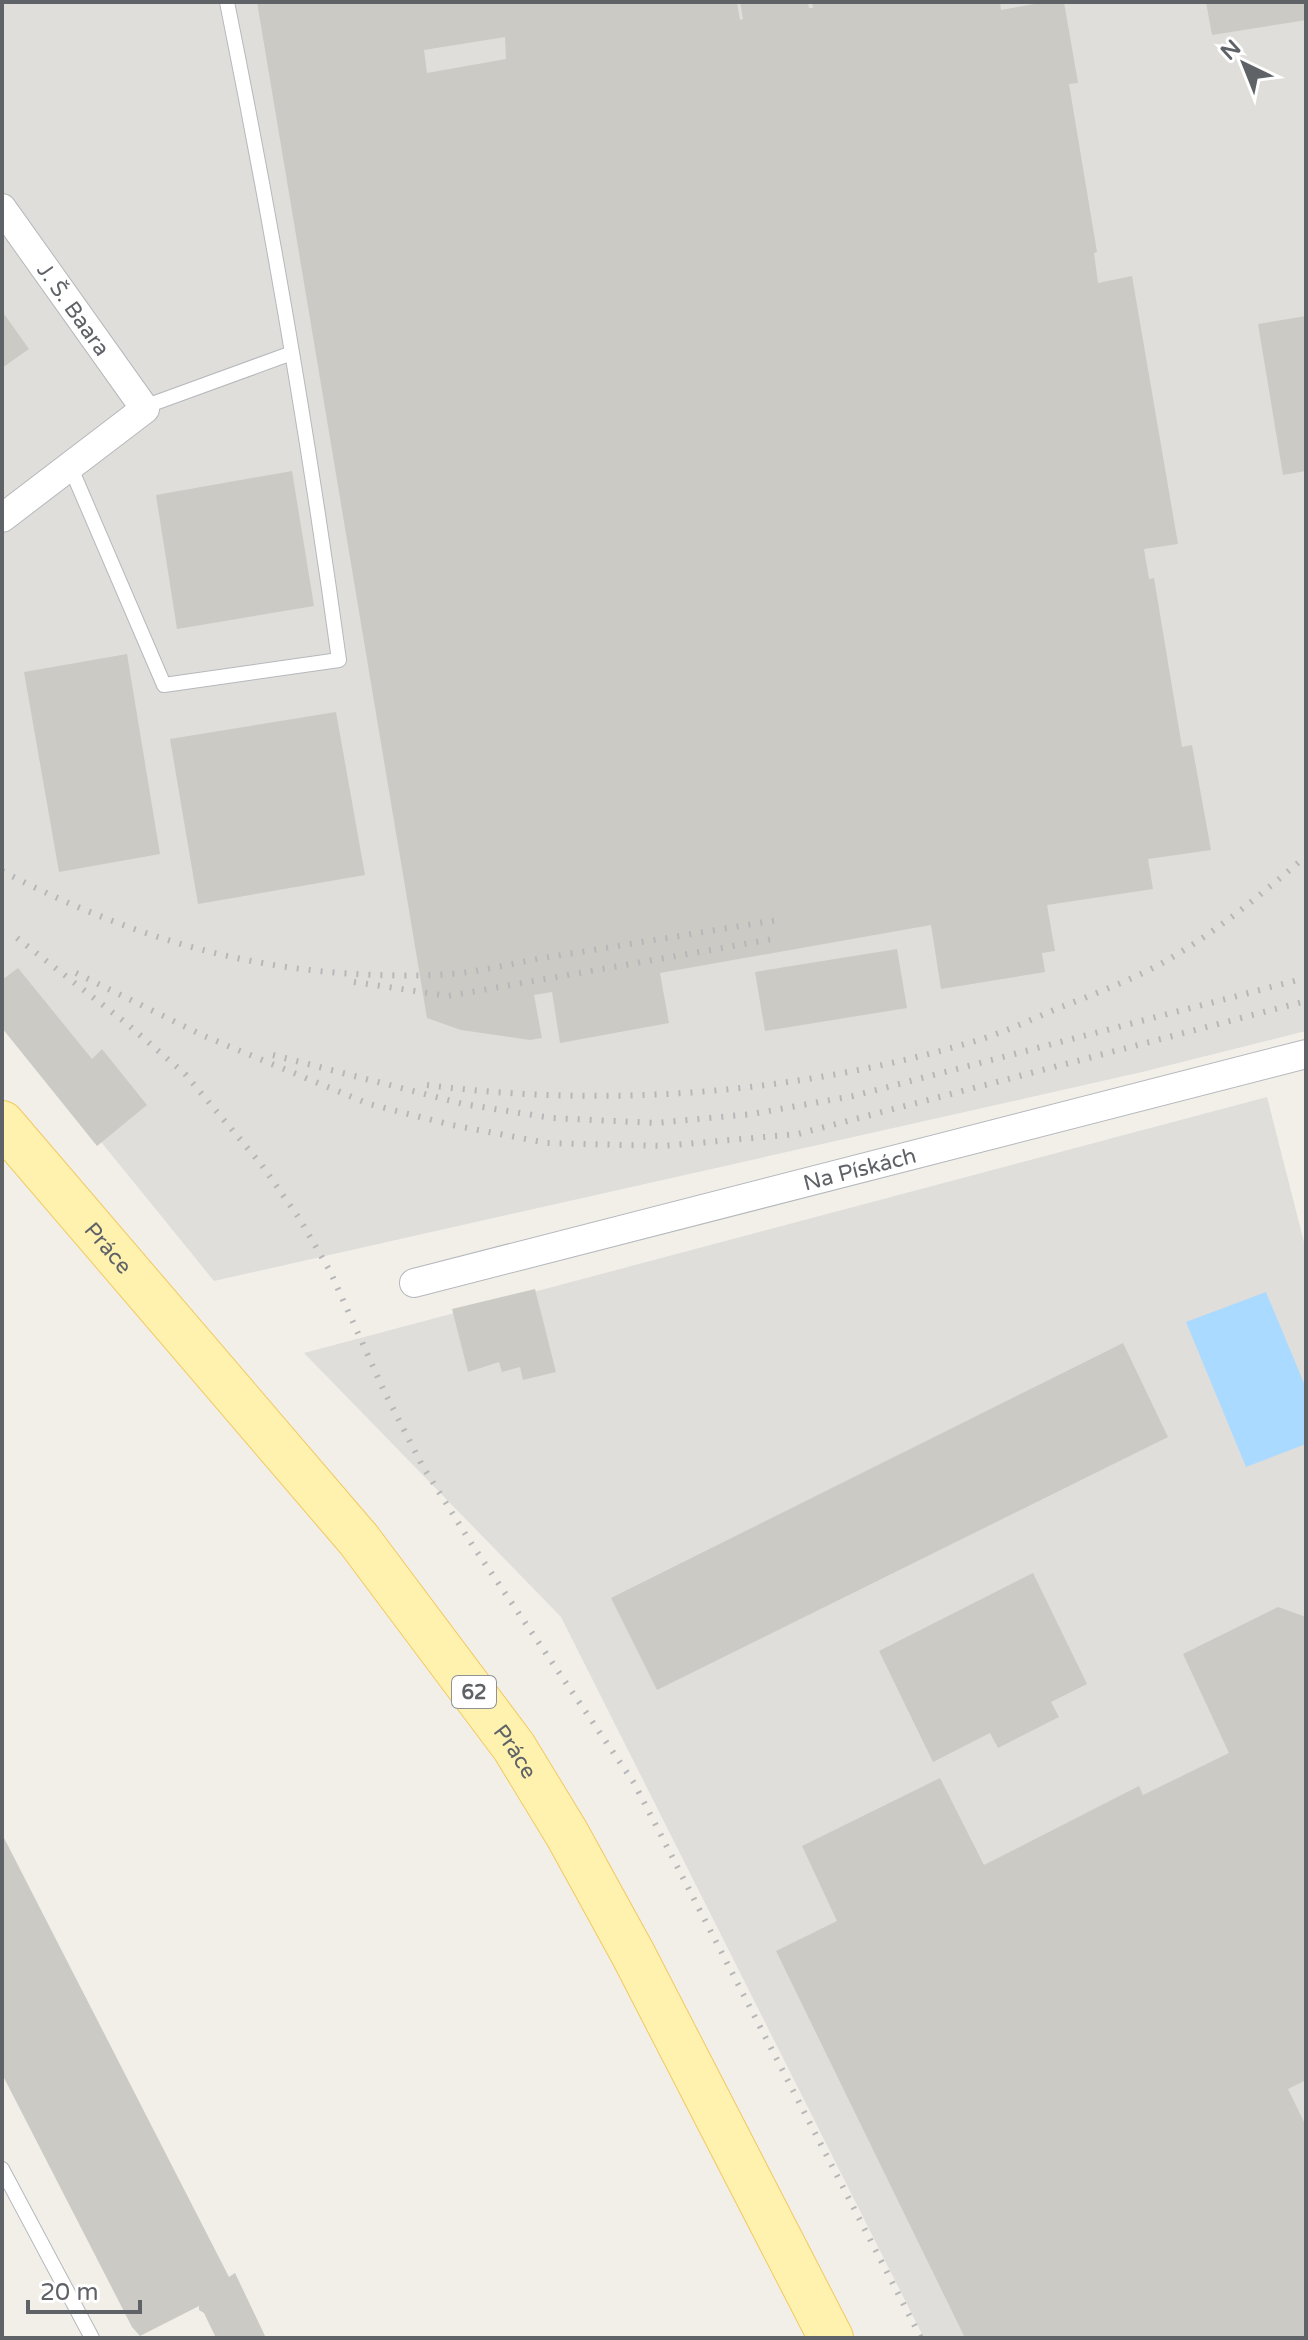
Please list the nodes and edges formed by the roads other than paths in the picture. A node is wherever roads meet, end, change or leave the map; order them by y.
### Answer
1 (227, 2) edge
2 (2, 208) edge
3 (292, 353) junction
4 (149, 407) junction
5 (70, 466) junction
6 (2, 518) edge
7 (1306, 1054) edge
8 (2, 1123) edge
9 (414, 1283) dead end
10 (2, 2169) edge
11 (92, 2338) edge
12 (831, 2338) edge

1 - 3 lane
2 - 4 street, J. Š. Baara
3 - 4 lane
3 - 5 lane
4 - 5 street
5 - 6 street
7 - 9 street, Na Pískách
8 - 12 main road, Práce / 62
10 - 11 lane

